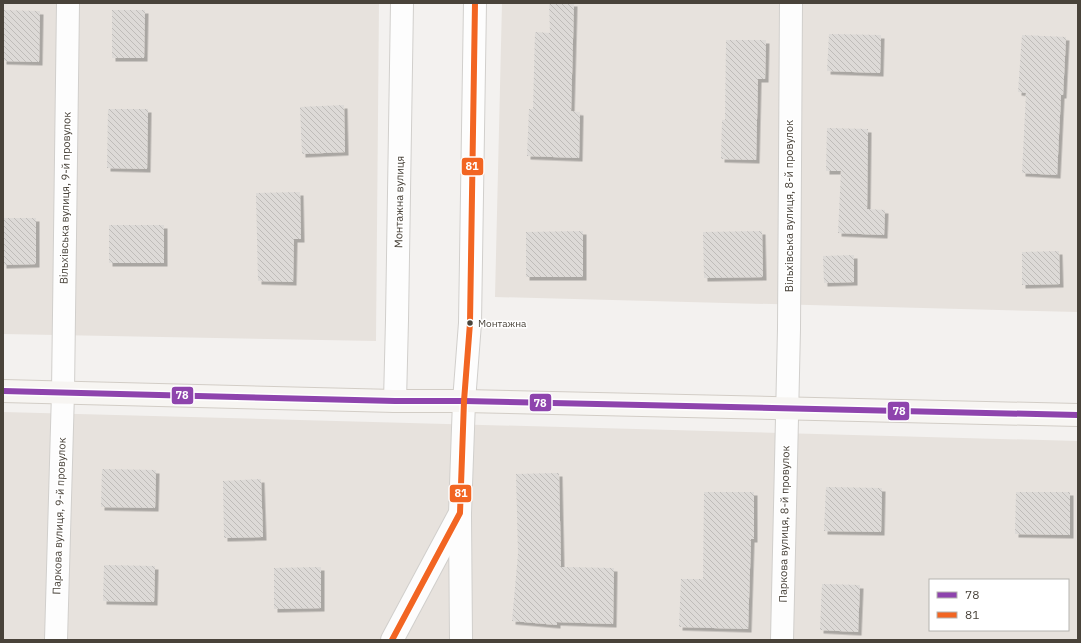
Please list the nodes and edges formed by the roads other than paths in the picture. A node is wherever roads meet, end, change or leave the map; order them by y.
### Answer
1 (68, 3) edge
2 (402, 3) edge
3 (475, 3) edge
4 (791, 3) edge
5 (3, 391) edge
6 (63, 392) junction
7 (395, 401) junction
8 (464, 401) junction
9 (786, 408) junction
10 (1078, 415) edge
11 (460, 513) junction
12 (56, 640) edge
13 (392, 640) edge
14 (461, 640) edge
15 (782, 640) edge

1 - 6 street, Вільхівська вулиця, 9-й провулок
2 - 7 street, Монтажна вулиця
3 - 8 street
4 - 9 street, Вільхівська вулиця, 8-й провулок
5 - 6 street
6 - 7 street
6 - 12 street, Паркова вулиця, 9-й провулок
7 - 8 street
8 - 9 street
8 - 11 street
9 - 10 street
9 - 15 street, Паркова вулиця, 8-й провулок
11 - 13 street
11 - 14 street

